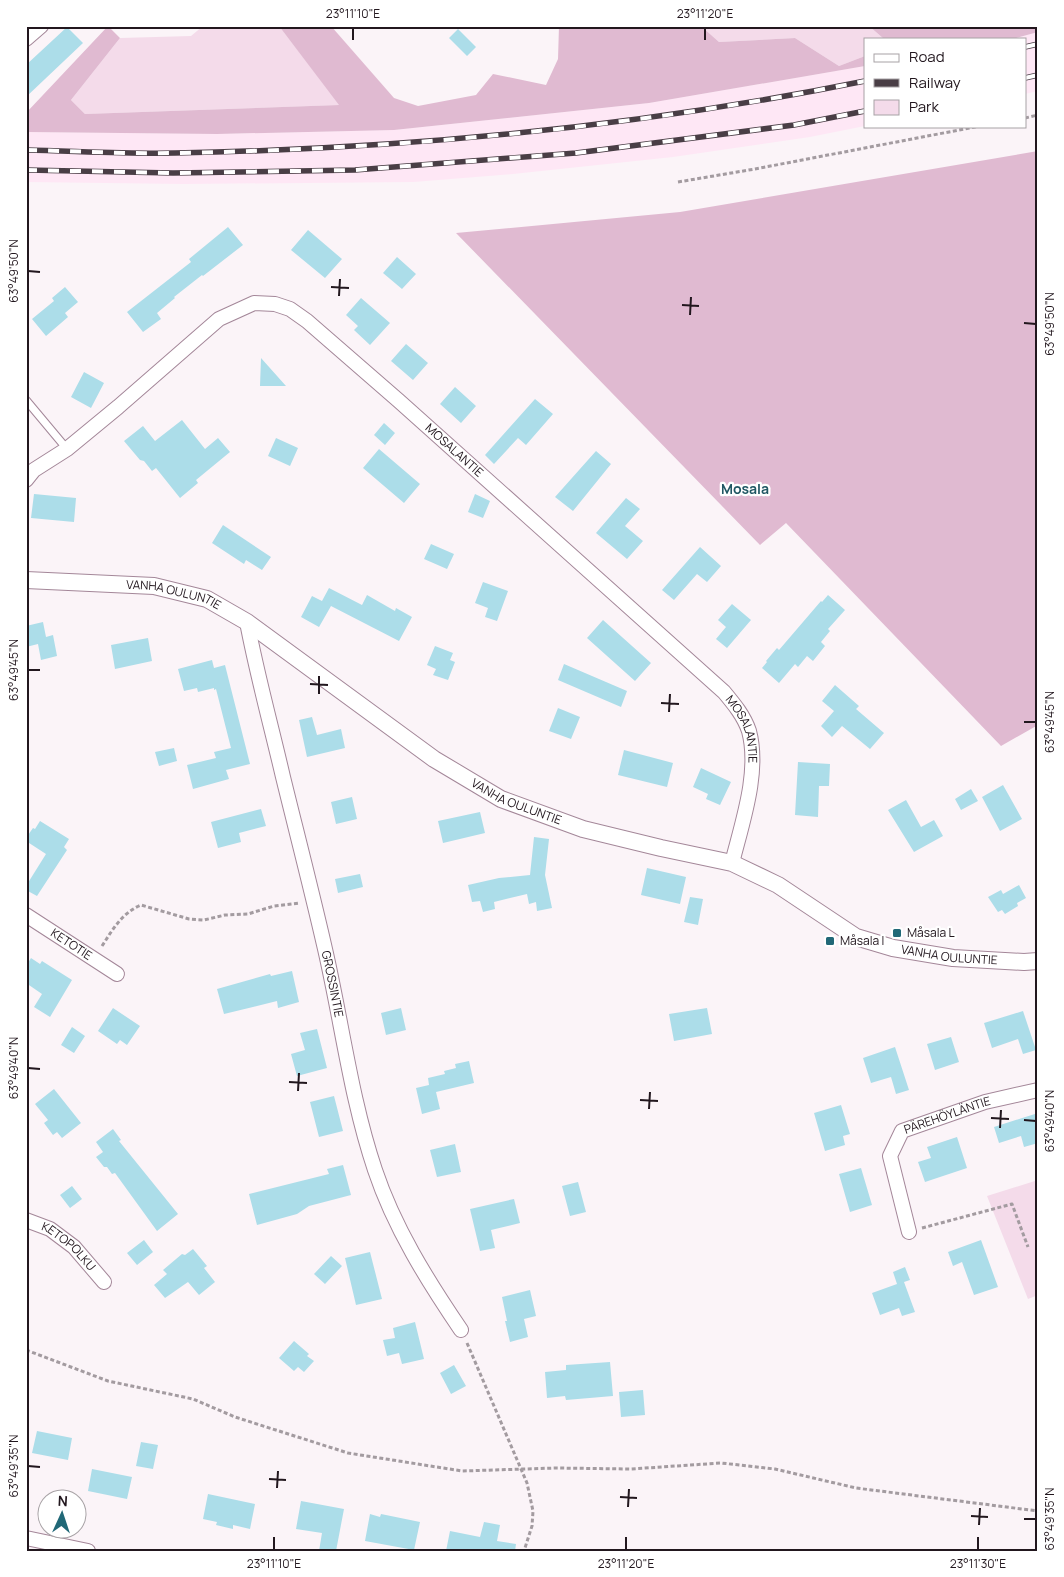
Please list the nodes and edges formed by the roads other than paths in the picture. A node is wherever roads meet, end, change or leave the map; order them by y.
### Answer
1 (41, 26) edge
2 (26, 39) edge
3 (26, 400) edge
4 (66, 449) junction
5 (26, 480) edge
6 (26, 580) edge
7 (247, 622) junction
8 (732, 863) junction
9 (26, 915) edge
10 (1038, 961) edge
11 (116, 974) dead end
12 (1038, 1090) edge
13 (26, 1220) edge
14 (909, 1232) road end
15 (104, 1282) dead end
16 (461, 1330) road end
17 (26, 1538) edge
18 (88, 1551) edge

1 - 2 street
3 - 4 lane
4 - 5 street, MOSALANTIE
4 - 8 street, MOSALANTIE
6 - 7 street, VANHA OULUNTIE
7 - 8 street, VANHA OULUNTIE
7 - 16 street, GROSSINTIE
8 - 10 street, VANHA OULUNTIE
9 - 11 street, KETOTIE
12 - 14 street, PÄREHÖYLÄNTIE
13 - 15 street, KETOPOLKU
17 - 18 street

